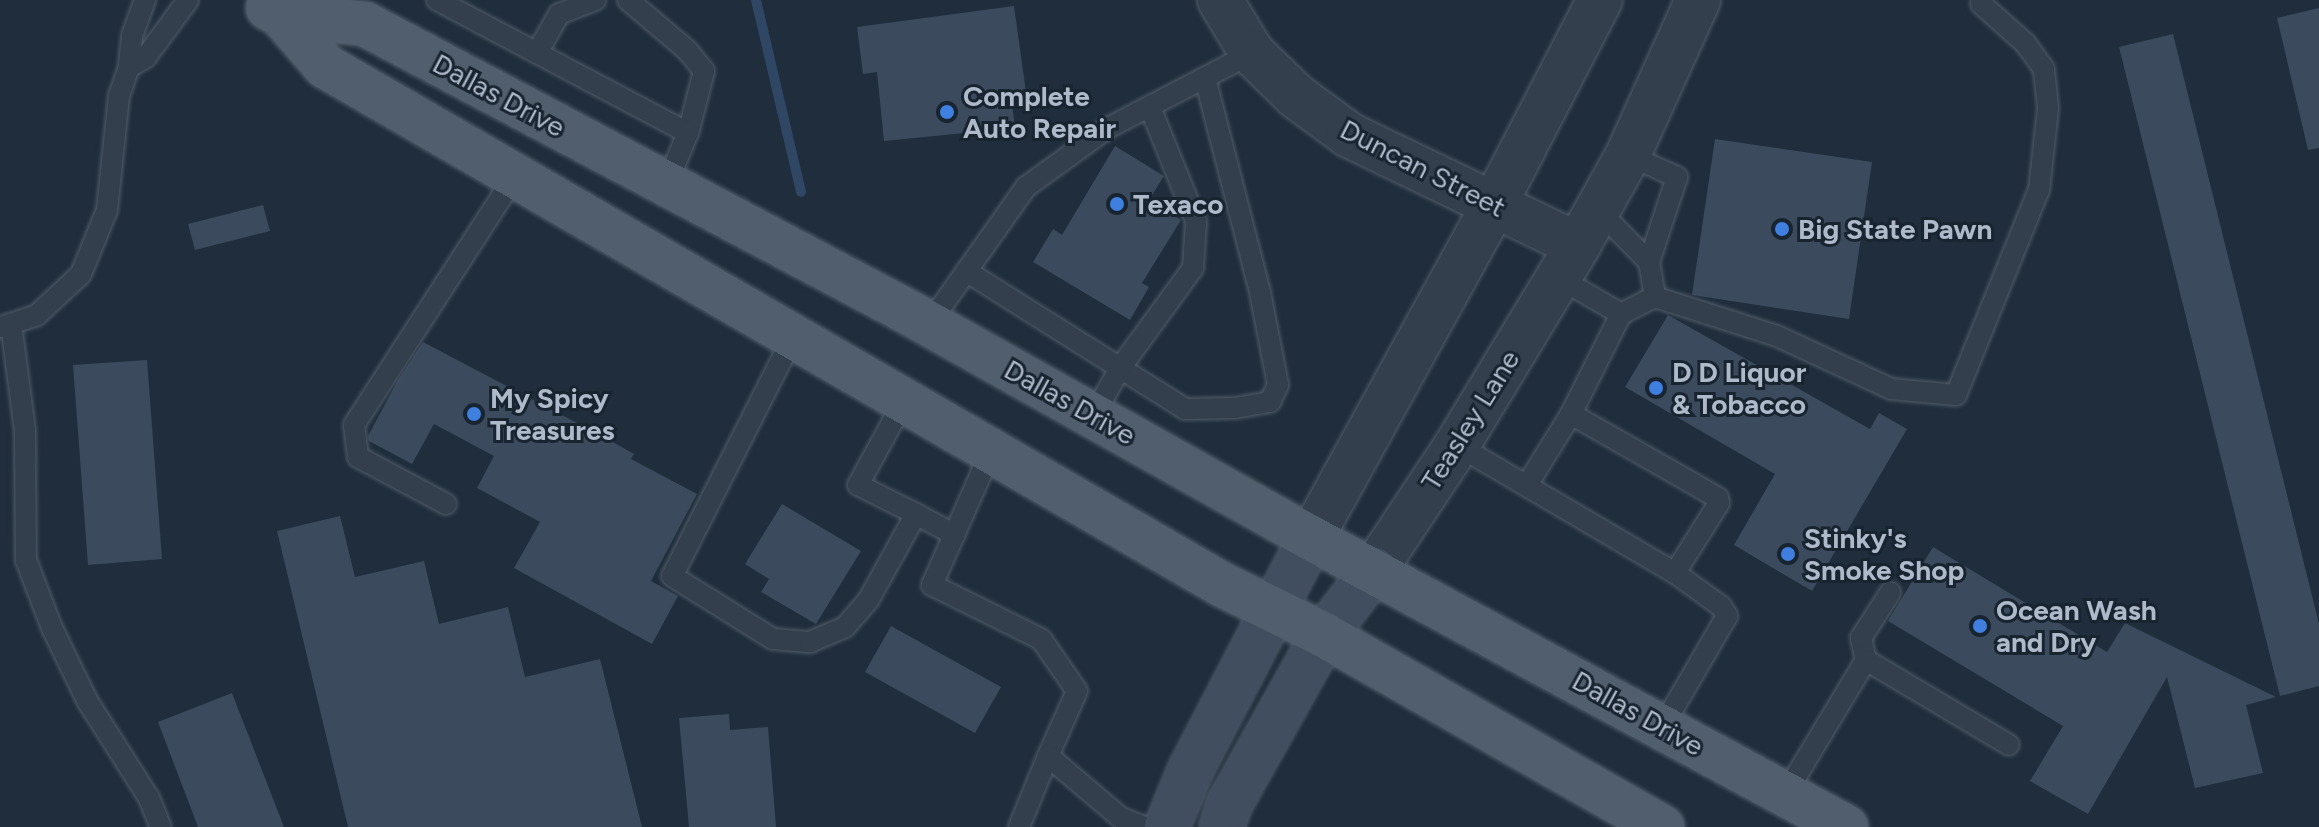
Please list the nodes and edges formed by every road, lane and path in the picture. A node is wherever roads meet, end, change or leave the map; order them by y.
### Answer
1 (145, 0) edge
2 (188, 0) edge
3 (437, 0) edge
4 (595, 0) edge
5 (628, 0) edge
6 (1220, 0) edge
7 (1600, 0) edge
8 (1698, 0) edge
9 (1981, 4) dead end
10 (268, 7) edge
11 (537, 53) junction
12 (1252, 53) junction
13 (129, 67) junction
14 (1205, 78) junction
15 (1150, 107) junction
16 (688, 133) junction
17 (1628, 155) junction
18 (622, 160) junction
19 (516, 175) junction
20 (667, 184) junction
21 (1494, 205) junction
22 (590, 217) junction
23 (1578, 244) junction
24 (1649, 262) junction
25 (966, 271) junction
26 (1655, 297) junction
27 (1621, 314) junction
28 (929, 324) junction
29 (6, 326) edge
30 (794, 335) junction
31 (1120, 368) junction
32 (905, 399) junction
33 (1571, 414) junction
34 (1094, 415) junction
35 (1457, 445) junction
36 (992, 449) junction
37 (1527, 485) junction
38 (446, 504) dead end
39 (916, 514) junction
40 (955, 535) junction
41 (1311, 538) junction
42 (1374, 570) junction
43 (1675, 573) junction
44 (1890, 593) dead end
45 (1274, 609) junction
46 (1324, 635) junction
47 (1866, 660) junction
48 (1663, 726) junction
49 (2009, 745) dead end
50 (1048, 756) junction
51 (1786, 793) junction
52 (161, 827) edge
53 (1019, 827) edge
54 (1145, 827) edge
55 (1167, 827) edge
56 (1222, 827) edge
57 (1662, 827) edge
58 (1846, 827) edge

1 - 13 lane
2 - 13 lane
3 - 11 lane
4 - 11 lane
5 - 16 lane
6 - 12 street, Duncan Street
7 - 21 street
8 - 17 street, Teasley Lane
9 - 26 lane
10 - 18 main road, Dallas Drive
10 - 19 main road, Dallas Drive
11 - 16 lane
12 - 14 lane
12 - 21 street, Duncan Street
13 - 29 lane
14 - 15 lane
14 - 31 lane
15 - 25 lane
15 - 31 lane
16 - 20 lane
17 - 23 street, Teasley Lane
17 - 24 lane
18 - 20 main road, Dallas Drive
18 - 22 main road
19 - 22 main road, Dallas Drive
19 - 38 lane
20 - 28 main road, Dallas Drive
21 - 23 street, Duncan Street
21 - 41 street
22 - 30 main road, Dallas Drive
23 - 24 lane
23 - 27 lane
23 - 35 street, Teasley Lane
24 - 26 lane
25 - 28 lane
25 - 31 lane
26 - 27 lane
27 - 33 lane
28 - 34 main road, Dallas Drive
29 - 52 lane
30 - 32 main road, Dallas Drive
30 - 39 lane
31 - 34 lane
32 - 36 main road, Dallas Drive
32 - 39 lane
33 - 37 lane
33 - 43 lane
34 - 41 main road, Dallas Drive
35 - 37 lane
35 - 42 street, Teasley Lane
36 - 40 lane
36 - 45 main road, Dallas Drive
37 - 43 lane
39 - 40 lane
40 - 50 lane
41 - 42 main road, Dallas Drive
41 - 45 main road
42 - 46 main road, Teasley Lane
42 - 48 main road, Dallas Drive
43 - 48 lane
44 - 47 lane
45 - 46 main road, Dallas Drive
45 - 55 main road
46 - 56 main road, Teasley Lane
46 - 57 main road, Dallas Drive
47 - 49 lane
47 - 51 lane
48 - 51 main road, Dallas Drive
50 - 53 lane
50 - 54 lane
51 - 58 main road, Dallas Drive

